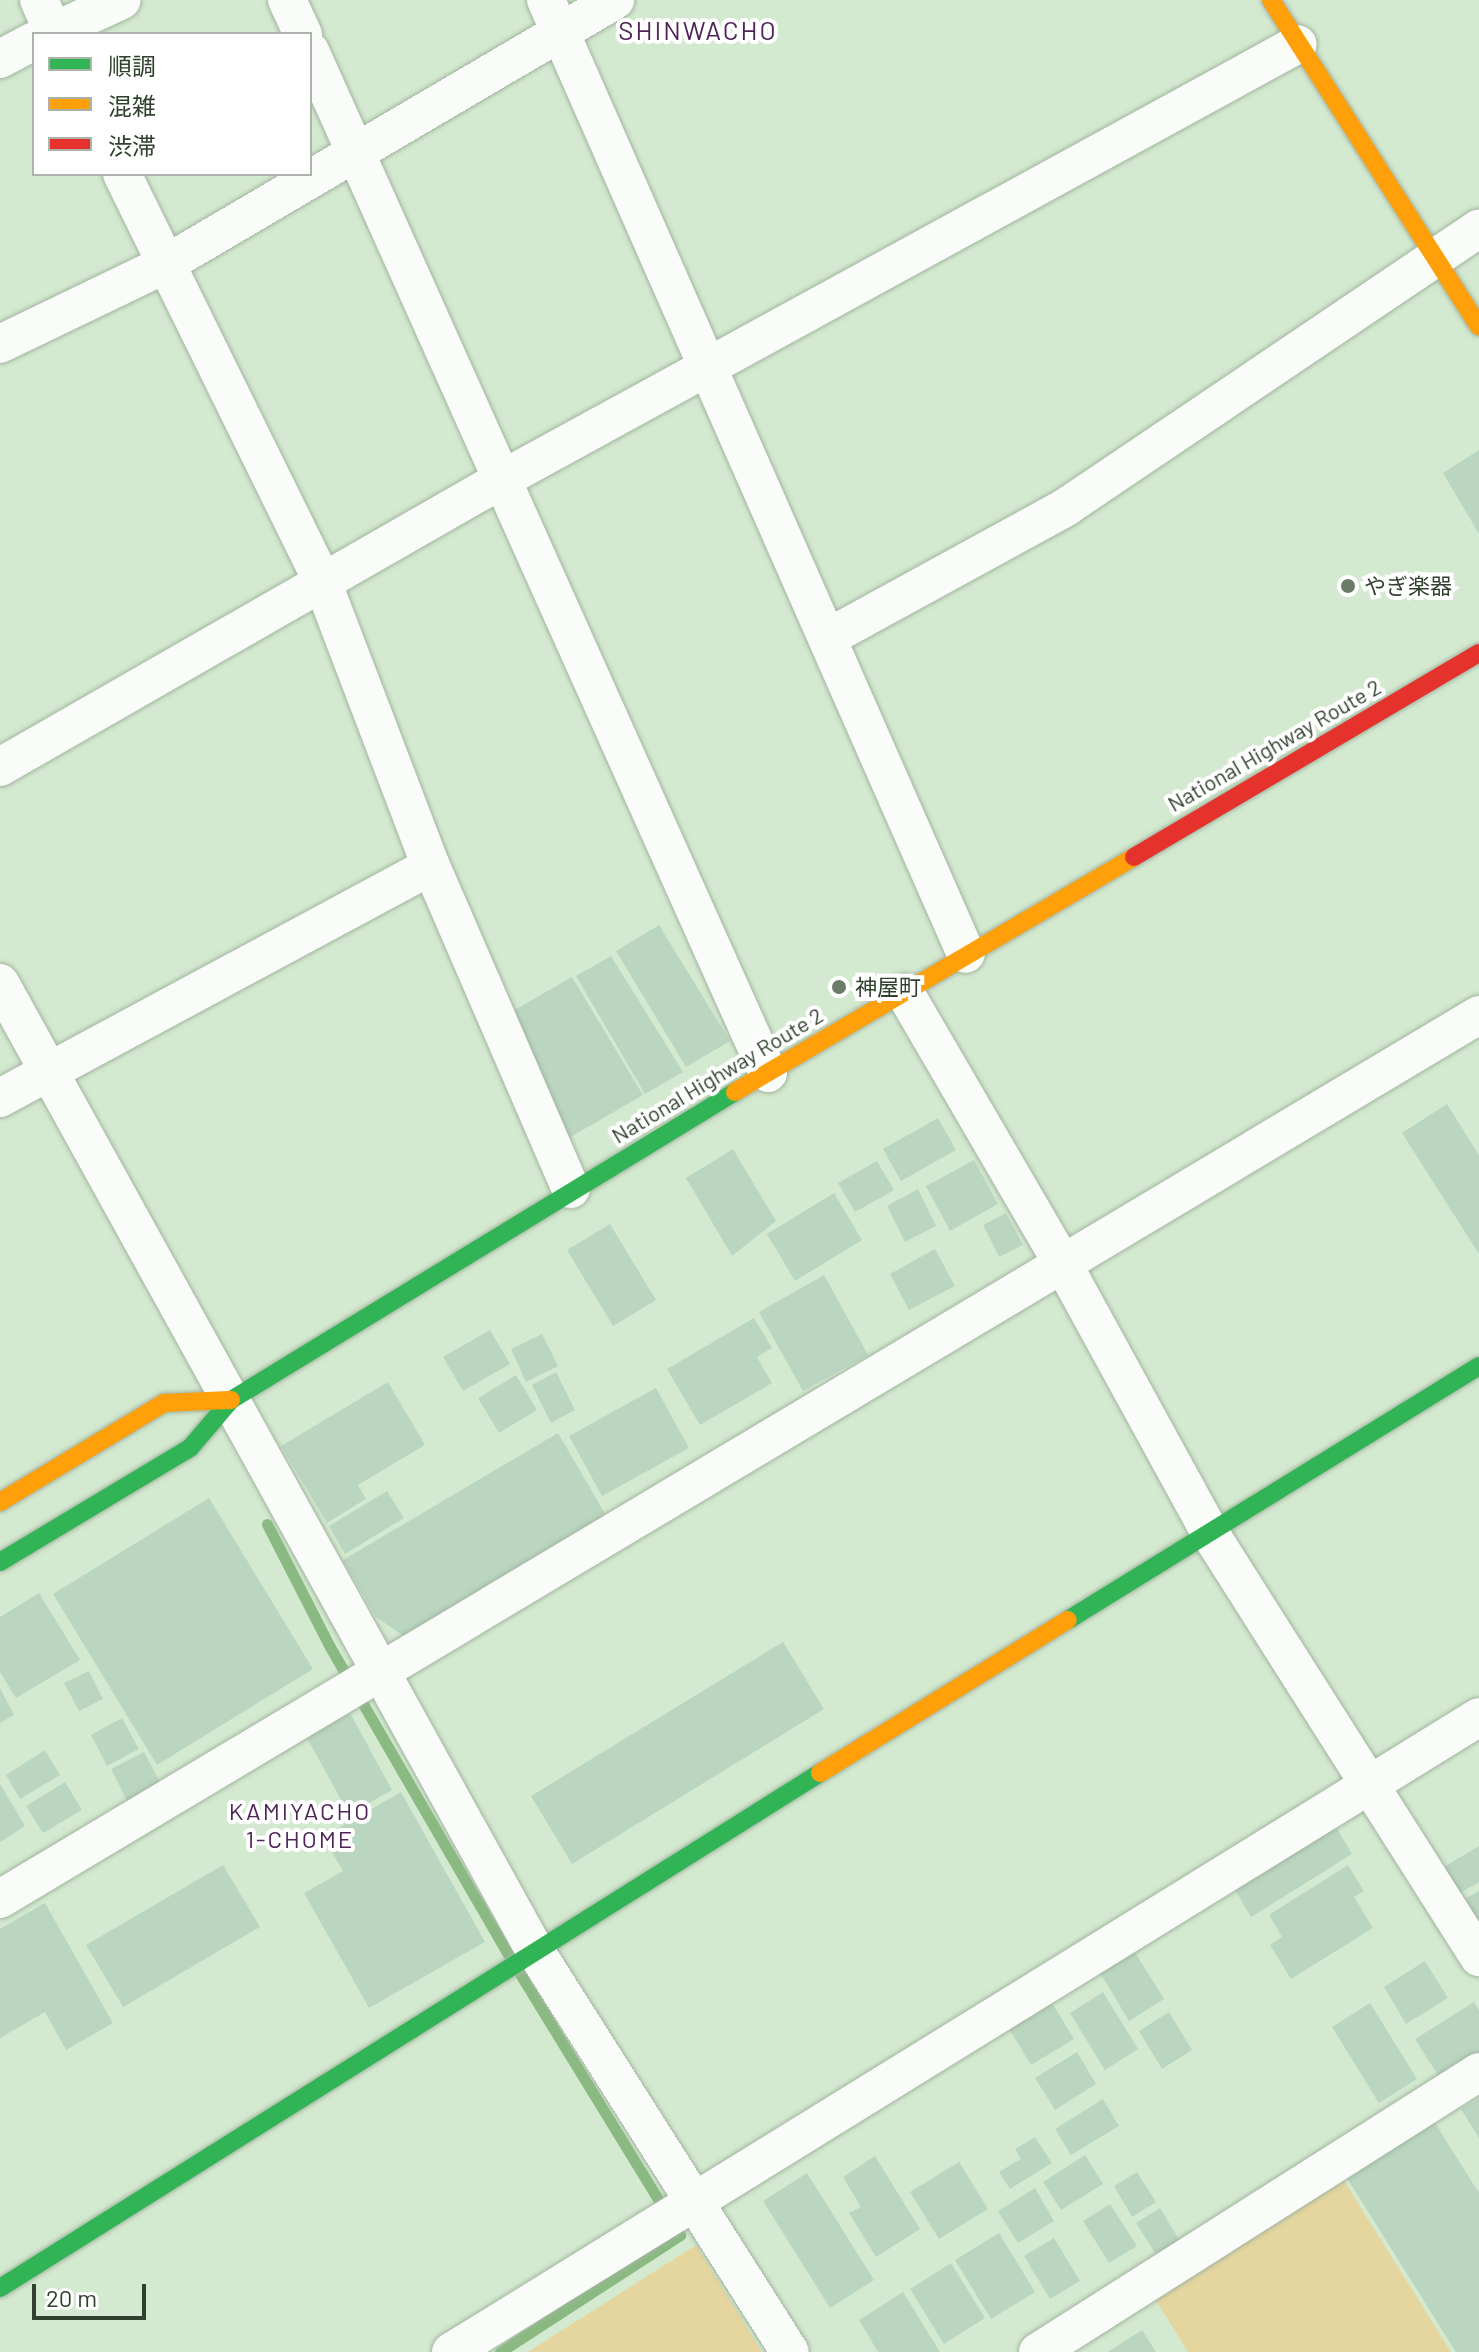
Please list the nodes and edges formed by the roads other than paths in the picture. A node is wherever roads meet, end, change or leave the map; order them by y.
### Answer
1 (122, 0) edge
2 (287, 0) edge
3 (615, 0) edge
4 (1271, 0) edge
5 (553, 15) edge
6 (46, 28) edge
7 (302, 32) edge
8 (32, 37) edge
9 (1298, 44) junction
10 (312, 56) edge
11 (0, 59) edge
12 (356, 155) junction
13 (123, 176) edge
14 (1479, 228) edge
15 (1435, 257) junction
16 (166, 264) junction
17 (1479, 326) edge
18 (0, 344) edge
19 (706, 367) junction
20 (501, 480) junction
21 (322, 581) junction
22 (829, 637) junction
23 (1479, 653) edge
24 (0, 767) edge
25 (431, 866) junction
26 (966, 954) junction
27 (0, 983) edge
28 (905, 993) junction
29 (1479, 1015) edge
30 (48, 1070) junction
31 (768, 1073) junction
32 (0, 1098) edge
33 (571, 1189) junction
34 (1064, 1266) junction
35 (1479, 1366) edge
36 (231, 1400) junction
37 (0, 1502) edge
38 (1211, 1535) junction
39 (0, 1562) edge
40 (383, 1668) junction
41 (1479, 1717) edge
42 (1370, 1787) junction
43 (0, 1899) edge
44 (534, 1949) junction
45 (1479, 1957) edge
46 (1479, 2072) edge
47 (695, 2199) junction
48 (0, 2288) edge
49 (451, 2352) edge
50 (790, 2352) edge
51 (1038, 2352) edge

1 - 6 street
2 - 7 street
3 - 5 street
4 - 9 main road
5 - 12 street
5 - 19 street
8 - 11 street
9 - 15 main road
9 - 19 street
10 - 12 street
12 - 16 street
12 - 20 street
13 - 16 street
14 - 15 street
15 - 17 main road
15 - 22 street
16 - 18 street
16 - 21 street
19 - 20 street
19 - 22 street
20 - 21 street
20 - 31 street
21 - 24 street
21 - 25 street
22 - 26 street
23 - 26 main road, National Highway Route 2
25 - 30 street
25 - 33 street
26 - 28 main road, National Highway Route 2
27 - 30 street
28 - 31 main road, National Highway Route 2
28 - 34 street
29 - 34 street
30 - 32 street
30 - 36 street
31 - 33 main road, National Highway Route 2
33 - 36 main road, National Highway Route 2
34 - 38 street
34 - 40 street
35 - 38 main road
36 - 37 main road, National Highway Route 2
36 - 39 main road, National Highway Route 2
36 - 40 street
38 - 42 street
38 - 44 main road
40 - 43 street
40 - 44 street
41 - 42 street
42 - 45 street
42 - 47 street
44 - 47 street
44 - 48 main road
46 - 51 street
47 - 49 street
47 - 50 street

